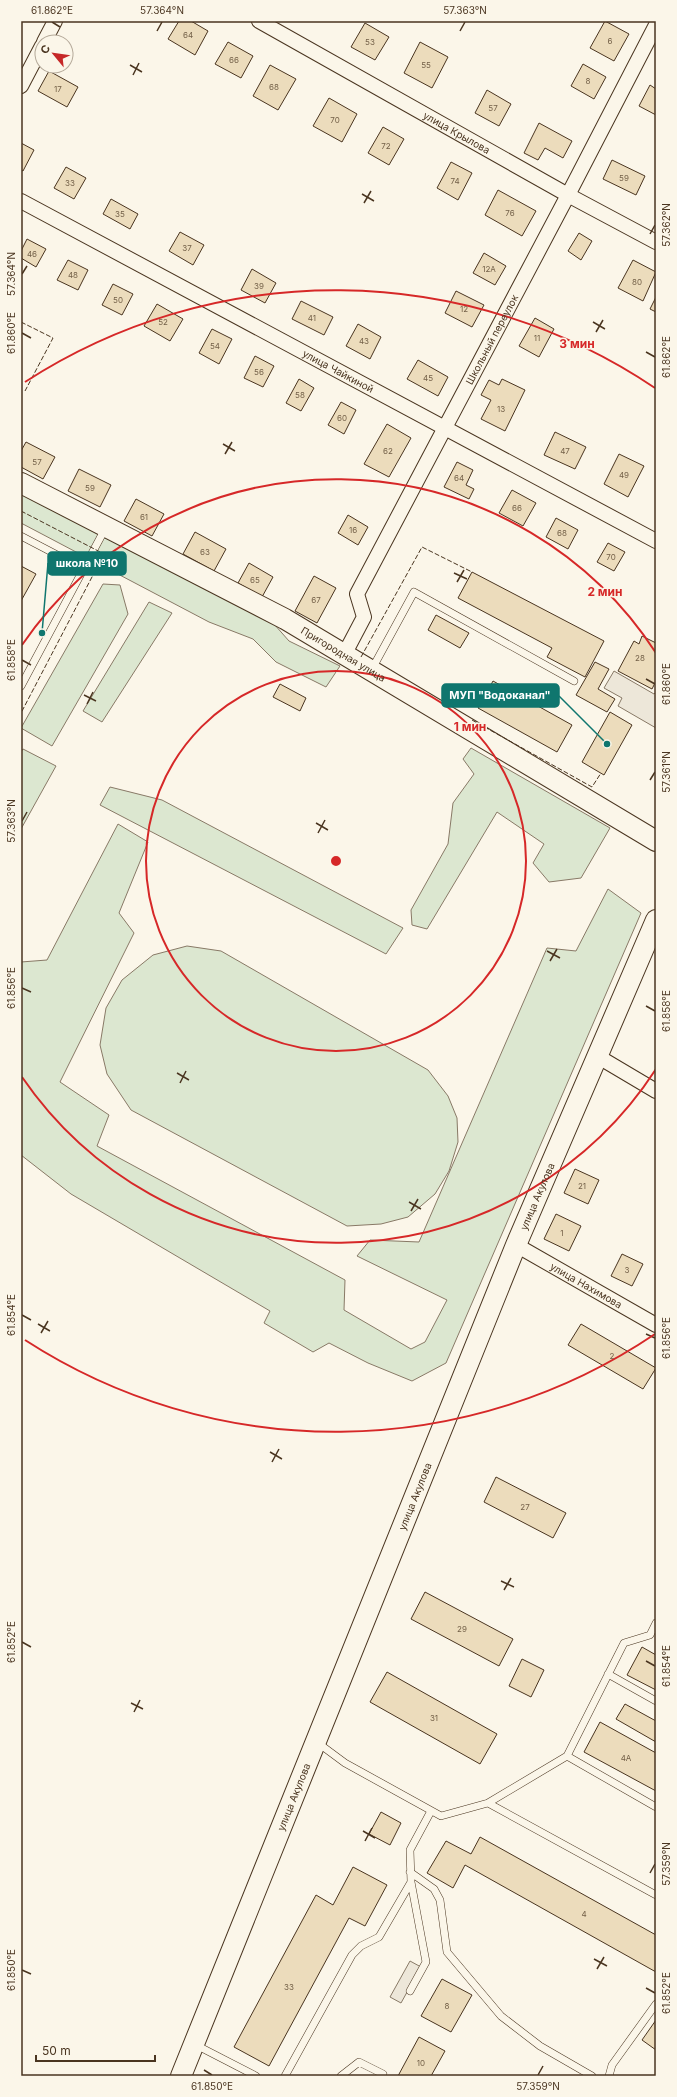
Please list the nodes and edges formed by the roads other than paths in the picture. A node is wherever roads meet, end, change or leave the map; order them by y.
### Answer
1 (55, 21) edge
2 (259, 21) edge
3 (656, 25) edge
4 (48, 34) edge
5 (34, 61) edge
6 (21, 86) edge
7 (568, 196) junction
8 (21, 201) edge
9 (656, 242) edge
10 (445, 428) junction
11 (21, 483) edge
12 (106, 527) junction
13 (21, 536) edge
14 (656, 541) edge
15 (84, 569) junction
16 (344, 654) junction
17 (371, 670) junction
18 (574, 681) dead end
19 (21, 686) edge
20 (656, 841) edge
21 (656, 920) edge
22 (597, 1056) junction
23 (656, 1091) edge
24 (516, 1245) junction
25 (656, 1325) edge
26 (656, 1623) edge
27 (608, 1674) junction
28 (656, 1701) edge
29 (316, 1741) junction
30 (567, 1756) junction
31 (488, 1803) junction
32 (656, 1807) edge
33 (431, 1811) junction
34 (410, 1872) junction
35 (411, 1882) junction
36 (656, 1895) edge
37 (410, 1991) dead end
38 (656, 2004) edge
39 (194, 2044) junction
40 (383, 2074) dead end
41 (181, 2076) edge
42 (256, 2076) edge
43 (285, 2076) edge
44 (341, 2076) edge
45 (592, 2076) edge
46 (609, 2076) edge

1 - 4 street
2 - 7 street, улица Крылова
3 - 7 street, Школьный переулок
5 - 6 street
7 - 9 street, улица Крылова
7 - 10 street, Школьный переулок
8 - 10 street, улица Чайкиной
10 - 14 street, улица Чайкиной
10 - 16 street, Школьный переулок
11 - 12 main road, Пригородная улица
12 - 15 lane
12 - 16 main road, Пригородная улица
13 - 15 lane
15 - 19 lane
16 - 17 main road, Пригородная улица
17 - 18 lane
17 - 20 main road, Пригородная улица
21 - 22 main road, улица Акулова
22 - 23 street
22 - 24 main road, улица Акулова
24 - 25 street, улица Нахимова
24 - 29 main road, улица Акулова
26 - 27 lane
27 - 28 lane
27 - 30 lane
29 - 33 lane
29 - 39 main road, улица Акулова
30 - 31 lane
30 - 32 lane
31 - 33 lane
31 - 36 lane
33 - 34 lane
34 - 35 lane
34 - 45 lane
35 - 37 lane
35 - 43 lane
38 - 46 lane
39 - 41 main road, улица Акулова
39 - 42 lane
40 - 44 lane

